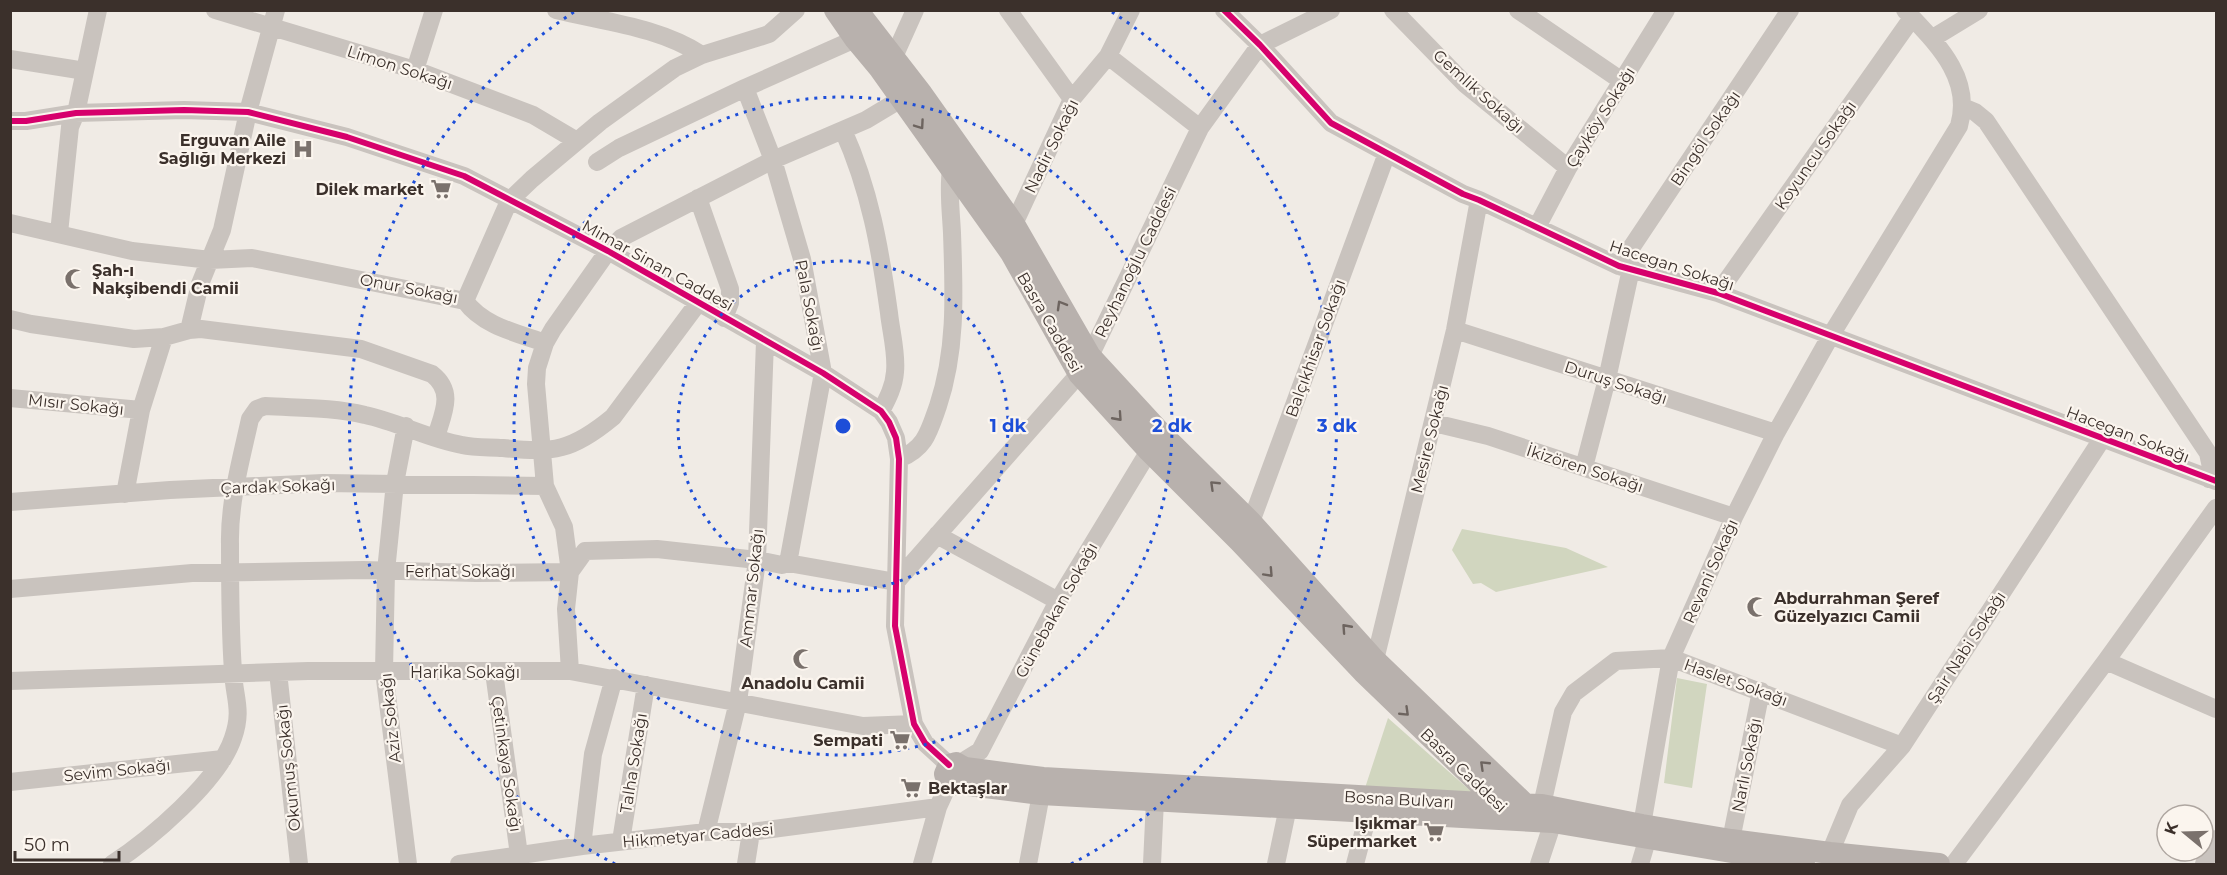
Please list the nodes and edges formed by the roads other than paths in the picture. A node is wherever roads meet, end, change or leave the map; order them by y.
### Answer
1 (98, 10) edge
2 (215, 10) edge
3 (434, 10) edge
4 (556, 10) edge
5 (796, 10) edge
6 (835, 10) edge
7 (857, 10) edge
8 (915, 10) edge
9 (1008, 10) edge
10 (1131, 10) edge
11 (1224, 10) edge
12 (1331, 10) edge
13 (1393, 10) edge
14 (1518, 10) edge
15 (1666, 10) edge
16 (1790, 10) edge
17 (1979, 10) edge
18 (1909, 14) edge
19 (274, 19) edge
20 (1933, 38) junction
21 (855, 39) junction
22 (1260, 45) junction
23 (702, 55) junction
24 (1108, 56) junction
25 (10, 59) edge
26 (887, 64) junction
27 (416, 70) junction
28 (85, 71) junction
29 (1622, 81) junction
30 (745, 88) junction
31 (902, 99) junction
32 (1072, 99) junction
33 (1963, 107) junction
34 (248, 112) junction
35 (76, 113) junction
36 (10, 121) edge
37 (1200, 128) junction
38 (843, 130) junction
39 (577, 141) junction
40 (1387, 153) junction
41 (773, 160) junction
42 (597, 162) dead end
43 (1568, 168) junction
44 (951, 169) junction
45 (698, 198) junction
46 (1479, 200) junction
47 (509, 201) junction
48 (10, 223) edge
49 (1014, 224) junction
50 (1537, 226) junction
51 (59, 233) junction
52 (608, 251) junction
53 (210, 260) junction
54 (1625, 267) junction
55 (1718, 293) junction
56 (465, 301) junction
57 (698, 303) junction
58 (724, 318) junction
59 (10, 319) edge
60 (189, 330) junction
61 (1455, 330) junction
62 (1831, 335) junction
63 (164, 337) junction
64 (765, 341) junction
65 (545, 343) junction
66 (1085, 365) junction
67 (823, 372) junction
68 (1607, 380) junction
69 (10, 398) edge
70 (141, 410) junction
71 (881, 411) junction
72 (1434, 423) junction
73 (406, 426) junction
74 (1776, 434) junction
75 (436, 437) junction
76 (2102, 439) junction
77 (1149, 451) junction
78 (542, 452) junction
79 (899, 459) junction
80 (1584, 467) junction
81 (2213, 480) edge
82 (395, 483) junction
83 (545, 486) junction
84 (235, 487) junction
85 (125, 494) junction
86 (10, 502) edge
87 (2217, 508) edge
88 (1734, 517) junction
89 (1251, 522) junction
90 (937, 535) junction
91 (1239, 541) junction
92 (757, 560) junction
93 (788, 563) junction
94 (386, 571) junction
95 (570, 572) junction
96 (231, 573) junction
97 (896, 582) junction
98 (10, 589) edge
99 (1058, 601) junction
100 (1671, 658) junction
101 (2106, 661) junction
102 (1369, 666) junction
103 (384, 671) junction
104 (570, 671) junction
105 (278, 672) junction
106 (494, 672) junction
107 (232, 674) junction
108 (614, 678) junction
109 (10, 681) edge
110 (646, 685) junction
111 (1761, 691) junction
112 (738, 702) junction
113 (2217, 709) edge
114 (914, 724) junction
115 (1902, 746) junction
116 (223, 759) junction
117 (957, 773) junction
118 (10, 782) edge
119 (1041, 794) junction
120 (1155, 800) junction
121 (938, 807) junction
122 (1287, 807) junction
123 (1369, 811) junction
124 (1528, 811) junction
125 (1645, 831) junction
126 (706, 832) junction
127 (751, 832) junction
128 (2217, 839) edge
129 (621, 841) junction
130 (582, 846) junction
131 (1726, 852) edge
132 (1830, 853) junction
133 (519, 855) junction
134 (112, 864) edge
135 (299, 864) edge
136 (408, 864) edge
137 (459, 864) edge
138 (746, 864) edge
139 (921, 864) edge
140 (1029, 864) edge
141 (1152, 864) edge
142 (1276, 864) edge
143 (1355, 864) edge
144 (1539, 864) edge
145 (1640, 864) edge
146 (1801, 864) edge
147 (1939, 864) edge
148 (1954, 864) edge
149 (2204, 864) edge

1 - 28 street
2 - 19 street, Limon Sokağı
3 - 27 street
4 - 23 street
5 - 23 street, Onur Sokağı
6 - 21 main road, Basra Caddesi
7 - 26 main road, Basra Caddesi
8 - 26 street
9 - 32 street
10 - 24 street, Nadir Sokağı
11 - 22 street, Hacegan Sokağı
12 - 22 street, Reyhanoğlu Caddesi
13 - 43 street, Gemlik Sokağı
14 - 29 street
15 - 29 street, Çayköy Sokağı
16 - 54 street, Bingöl Sokağı
17 - 20 street
18 - 20 street
18 - 55 street, Koyuncu Sokağı
19 - 27 street, Limon Sokağı
19 - 34 street
20 - 33 street
21 - 26 main road, Basra Caddesi
21 - 30 street
22 - 37 street, Reyhanoğlu Caddesi
22 - 40 street, Hacegan Sokağı
23 - 39 street, Onur Sokağı
24 - 32 street, Nadir Sokağı
24 - 37 street
25 - 28 street
26 - 31 main road, Basra Caddesi
26 - 49 main road, Basra Caddesi
27 - 39 street, Limon Sokağı
28 - 35 street
29 - 43 street, Çayköy Sokağı
30 - 41 street, Pala Sokağı
30 - 42 street
31 - 38 street
31 -> 44 main road, Basra Caddesi
32 - 49 street, Nadir Sokağı
33 - 62 street, Revani Sokağı
33 - 81 street
34 - 35 street, Mimar Sinan Caddesi
34 - 47 street, Mimar Sinan Caddesi
34 - 53 street
35 - 36 street, Mimar Sinan Caddesi
35 - 51 street
37 - 66 street, Reyhanoğlu Caddesi
38 - 41 street
38 - 71 street
39 - 47 street, Onur Sokağı
40 - 46 street, Hacegan Sokağı
40 - 89 street, Balçıkhisar Sokağı
41 - 45 street
41 - 67 street, Pala Sokağı
43 - 50 street, Çayköy Sokağı
44 - 66 main road, Basra Caddesi
44 - 79 street
45 - 52 street
45 - 58 street
46 - 50 street, Hacegan Sokağı
46 - 61 street, Mesire Sokağı
47 - 52 street, Mimar Sinan Caddesi
47 - 56 street, Onur Sokağı
48 - 51 street, Onur Sokağı
66 -> 49 main road, Basra Caddesi
50 - 54 street, Hacegan Sokağı
51 - 53 street, Onur Sokağı
52 - 57 street, Mimar Sinan Caddesi
52 - 65 street
53 - 56 street, Onur Sokağı
53 - 60 street
54 - 55 street, Hacegan Sokağı
54 - 68 street
55 - 62 street, Hacegan Sokağı
56 - 65 street
57 - 58 street, Mimar Sinan Caddesi
57 - 78 street
58 - 64 street, Mimar Sinan Caddesi
59 - 63 street
60 - 63 street
60 - 75 street
61 - 68 street, Duruş Sokağı
61 - 72 street, Mesire Sokağı
62 - 74 street, Revani Sokağı
62 - 76 street, Hacegan Sokağı
63 - 70 street, Mısır Sokağı
64 - 67 street, Mimar Sinan Caddesi
64 - 92 street, Ammar Sokağı
65 - 78 street
66 -> 77 main road, Basra Caddesi
89 -> 66 main road, Basra Caddesi
66 - 90 street, Reyhanoğlu Caddesi
67 - 71 street, Mimar Sinan Caddesi
67 - 93 street, Pala Sokağı
68 - 74 street, Duruş Sokağı
68 - 80 street
69 - 70 street, Mısır Sokağı
70 - 85 street, Mısır Sokağı
71 - 79 street, Mimar Sinan Caddesi
72 - 80 street, İkizören Sokağı
72 - 102 street, Mesire Sokağı
73 - 75 street
73 - 82 street, Aziz Sokağı
73 - 84 street
74 - 88 street, Revani Sokağı
75 - 78 street
76 - 81 street, Hacegan Sokağı
76 - 115 street, Şair Nabi Sokağı
77 - 91 main road, Basra Caddesi
77 - 99 street, Günebakan Sokağı
78 - 83 street
79 - 97 street, Mimar Sinan Caddesi
80 - 88 street, İkizören Sokağı
82 - 83 street, Çardak Sokağı
82 - 84 street, Çardak Sokağı
82 - 94 street, Aziz Sokağı
83 - 95 street
84 - 85 street, Çardak Sokağı
84 - 96 street
85 - 86 street, Çardak Sokağı
87 - 101 street
88 - 100 street, Revani Sokağı
89 - 91 street, Balçıkhisar Sokağı
102 -> 89 main road, Basra Caddesi
90 - 97 street, Reyhanoğlu Caddesi
90 - 99 street
91 -> 102 main road, Basra Caddesi
92 - 93 street
92 - 95 street
92 - 112 street, Ammar Sokağı
93 - 97 street
94 - 95 street, Ferhat Sokağı
94 - 96 street, Ferhat Sokağı
94 - 103 street, Aziz Sokağı
95 - 104 street
96 - 98 street, Ferhat Sokağı
96 - 107 street
97 - 114 street, Mimar Sinan Caddesi
99 - 117 street, Günebakan Sokağı
100 - 111 street, Haslet Sokağı
100 - 124 street, Haslet Sokağı
100 - 125 street, Revani Sokağı
101 - 113 street
101 - 148 street
102 - 124 main road, Basra Caddesi
103 - 105 street, Harika Sokağı
103 - 106 street, Harika Sokağı
103 - 136 street, Aziz Sokağı
104 - 106 street, Harika Sokağı
104 - 108 street, Harika Sokağı
105 - 107 street, Harika Sokağı
105 - 135 street, Okumuş Sokağı
106 - 133 street, Çetinkaya Sokağı
107 - 109 street, Harika Sokağı
107 - 116 street
108 - 110 street, Harika Sokağı
108 - 130 street
110 - 112 street, Harika Sokağı
110 - 129 street, Talha Sokağı
111 - 115 street, Haslet Sokağı
111 - 131 street, Narlı Sokağı
112 - 114 street, Harika Sokağı
112 - 126 street, Ammar Sokağı
114 - 117 street, Mimar Sinan Caddesi
115 - 132 street, Şair Nabi Sokağı
116 - 118 street, Sevim Sokağı
116 - 134 street
117 - 119 main road, Bosna Bulvarı
117 - 121 street
117 - 124 main road, Bosna Bulvarı
119 - 120 main road, Bosna Bulvarı
119 - 140 street
120 - 122 main road, Bosna Bulvarı
120 - 141 street
121 - 127 street, Hikmetyar Caddesi
121 - 139 street
122 - 123 main road, Bosna Bulvarı
122 - 142 street
123 - 124 main road, Bosna Bulvarı
123 - 143 street
124 - 125 main road, Bosna Bulvarı
124 - 144 street
125 - 131 main road, Bosna Bulvarı
125 - 145 street, Revani Sokağı
126 - 127 street, Hikmetyar Caddesi
126 - 129 street, Hikmetyar Caddesi
127 - 138 street
128 - 149 street
129 - 130 street, Hikmetyar Caddesi
130 - 133 street, Hikmetyar Caddesi
131 - 132 main road, Bosna Bulvarı
131 - 146 main road, Bosna Bulvarı
132 - 147 main road, Bosna Bulvarı
133 - 137 street, Hikmetyar Caddesi

